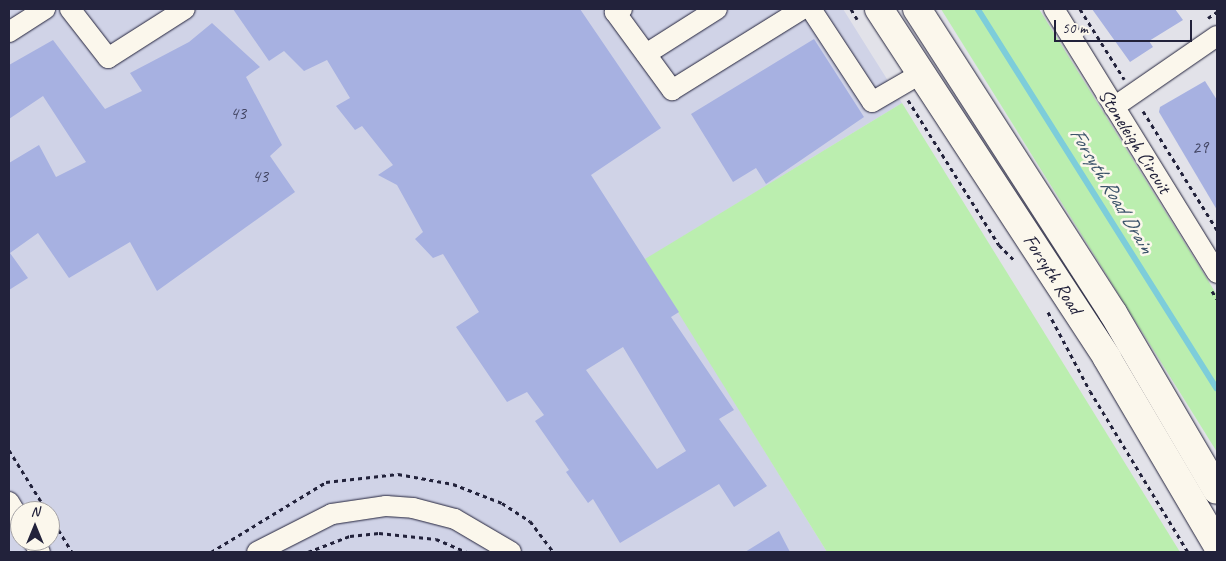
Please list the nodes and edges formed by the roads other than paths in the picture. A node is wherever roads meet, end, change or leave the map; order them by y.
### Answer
1 (45, 9) edge
2 (70, 9) edge
3 (185, 9) edge
4 (716, 9) edge
5 (802, 9) edge
6 (811, 9) edge
7 (917, 9) edge
8 (1054, 9) edge
9 (617, 10) edge
10 (870, 16) edge
11 (9, 32) edge
12 (1217, 36) edge
13 (646, 54) junction
14 (911, 80) junction
15 (1114, 107) junction
16 (1217, 273) edge
17 (1210, 475) edge
18 (1217, 490) edge
19 (1217, 545) edge
20 (257, 552) edge
21 (511, 552) edge

1 - 11 street
2 - 3 street
4 - 13 street
5 - 13 street
6 - 14 street
7 - 17 highway, Forsyth Road
8 - 15 street, Stoneleigh Circuit
9 - 13 street
10 - 14 highway, Forsyth Road
12 - 15 street
14 - 19 highway, Forsyth Road
15 - 16 street, Stoneleigh Circuit
17 - 18 highway, Forsyth Road
20 - 21 street

